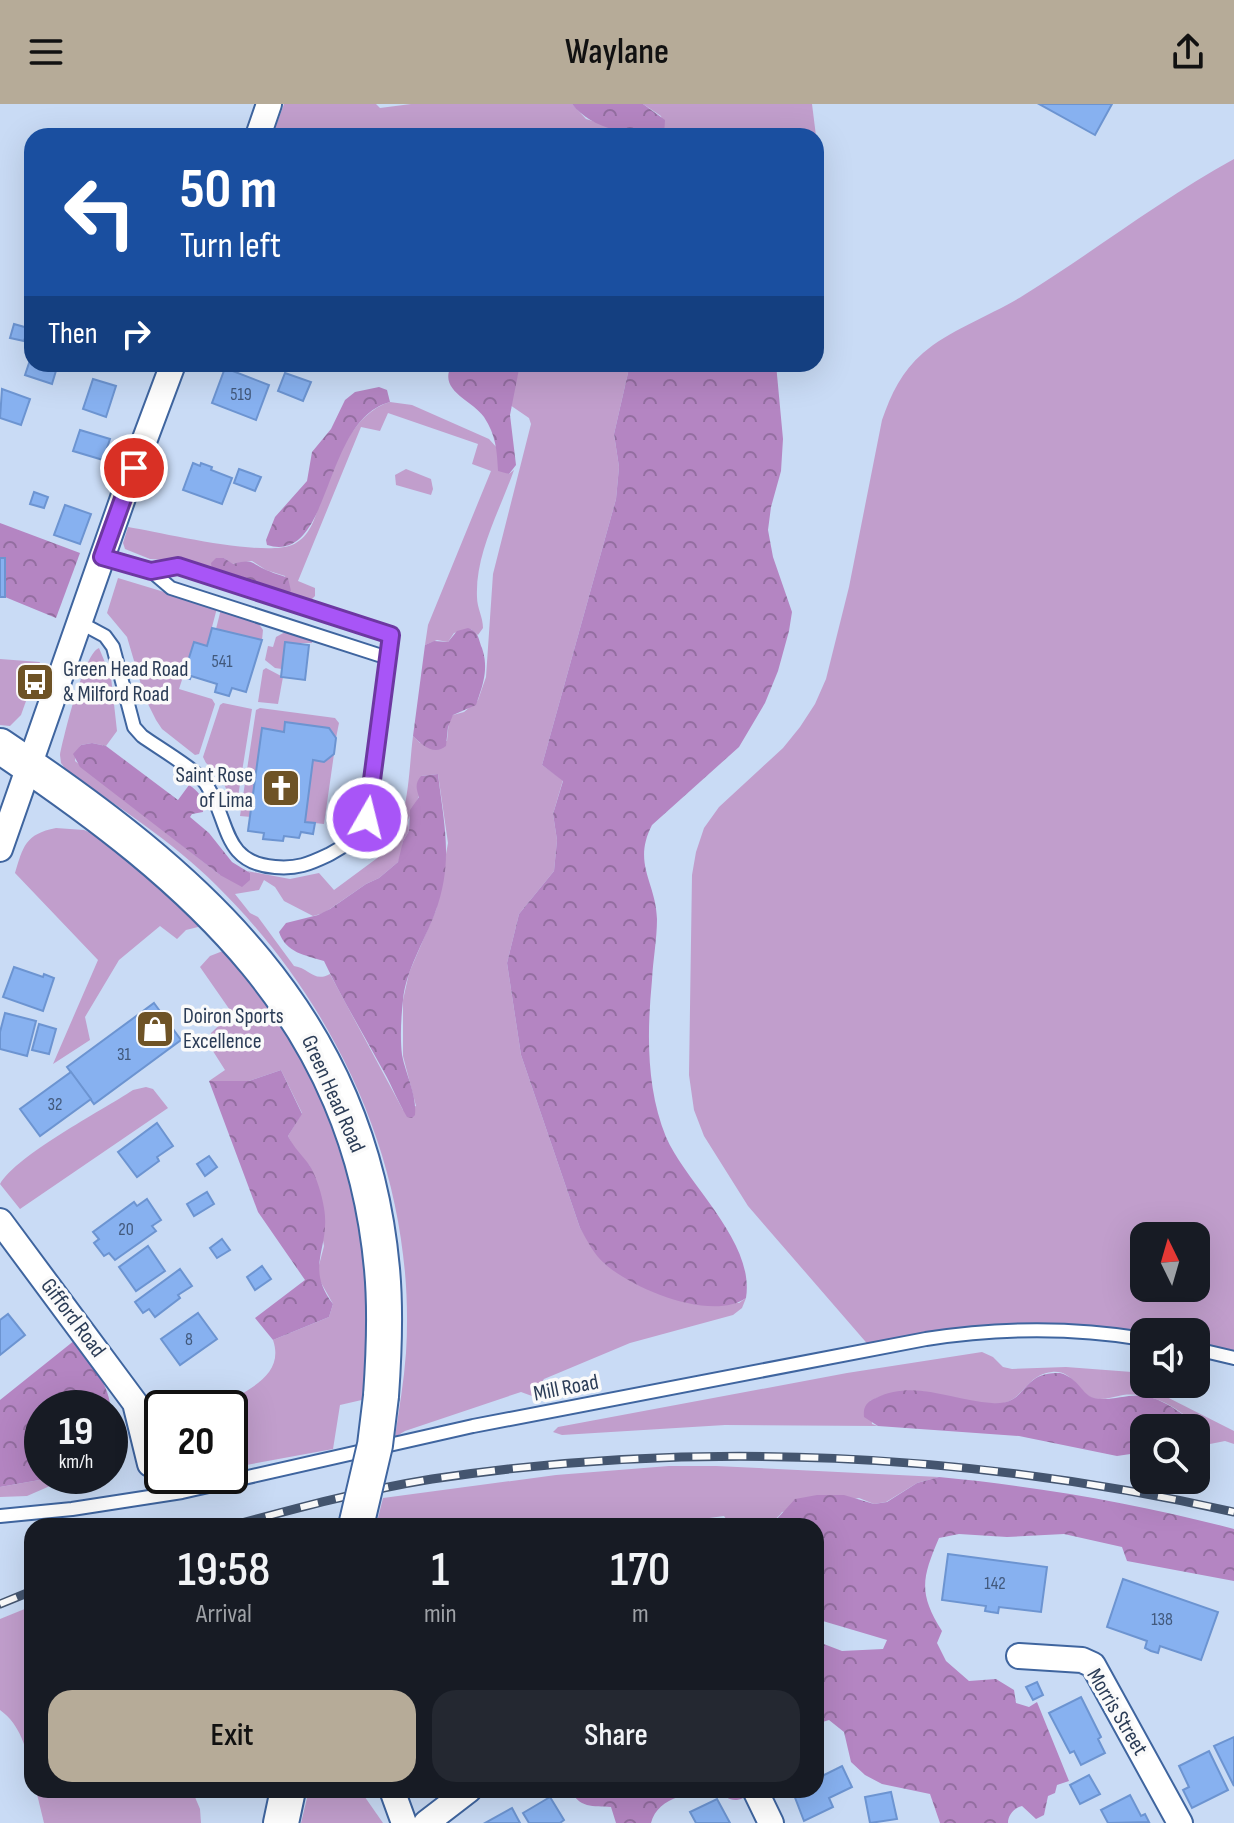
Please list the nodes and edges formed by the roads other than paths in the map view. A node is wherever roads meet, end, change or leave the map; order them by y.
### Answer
1 (269, 104) edge
2 (261, 128) edge
3 (170, 372) edge
4 (102, 557) junction
5 (151, 571) junction
6 (278, 598) junction
7 (273, 620) junction
8 (79, 622) junction
9 (388, 658) junction
10 (0, 746) edge
11 (29, 765) junction
12 (0, 849) edge
13 (0, 1221) edge
14 (1130, 1338) edge
15 (1210, 1352) edge
16 (1234, 1358) edge
17 (144, 1440) edge
18 (0, 1516) edge
19 (358, 1518) edge
20 (1019, 1656) dead end
21 (286, 1798) edge
22 (395, 1798) edge
23 (459, 1798) edge
24 (759, 1798) edge
25 (281, 1823) edge
26 (404, 1823) edge
27 (426, 1823) edge
28 (771, 1823) edge
29 (1180, 1823) edge

1 - 2 street
3 - 4 street
4 - 5 lane
4 - 8 street
5 - 6 lane
5 - 7 lane
6 - 7 lane
6 - 9 lane
7 - 9 lane
8 - 9 lane
8 - 11 street
10 - 11 street, Green Head Road
11 - 12 street
11 - 19 street, Green Head Road, bridge
13 - 17 street, Gifford Road
14 - 18 lane, Mill Road
15 - 16 lane
20 - 29 street, Morris Street
21 - 25 street
22 - 26 street
23 - 27 street
24 - 28 street

